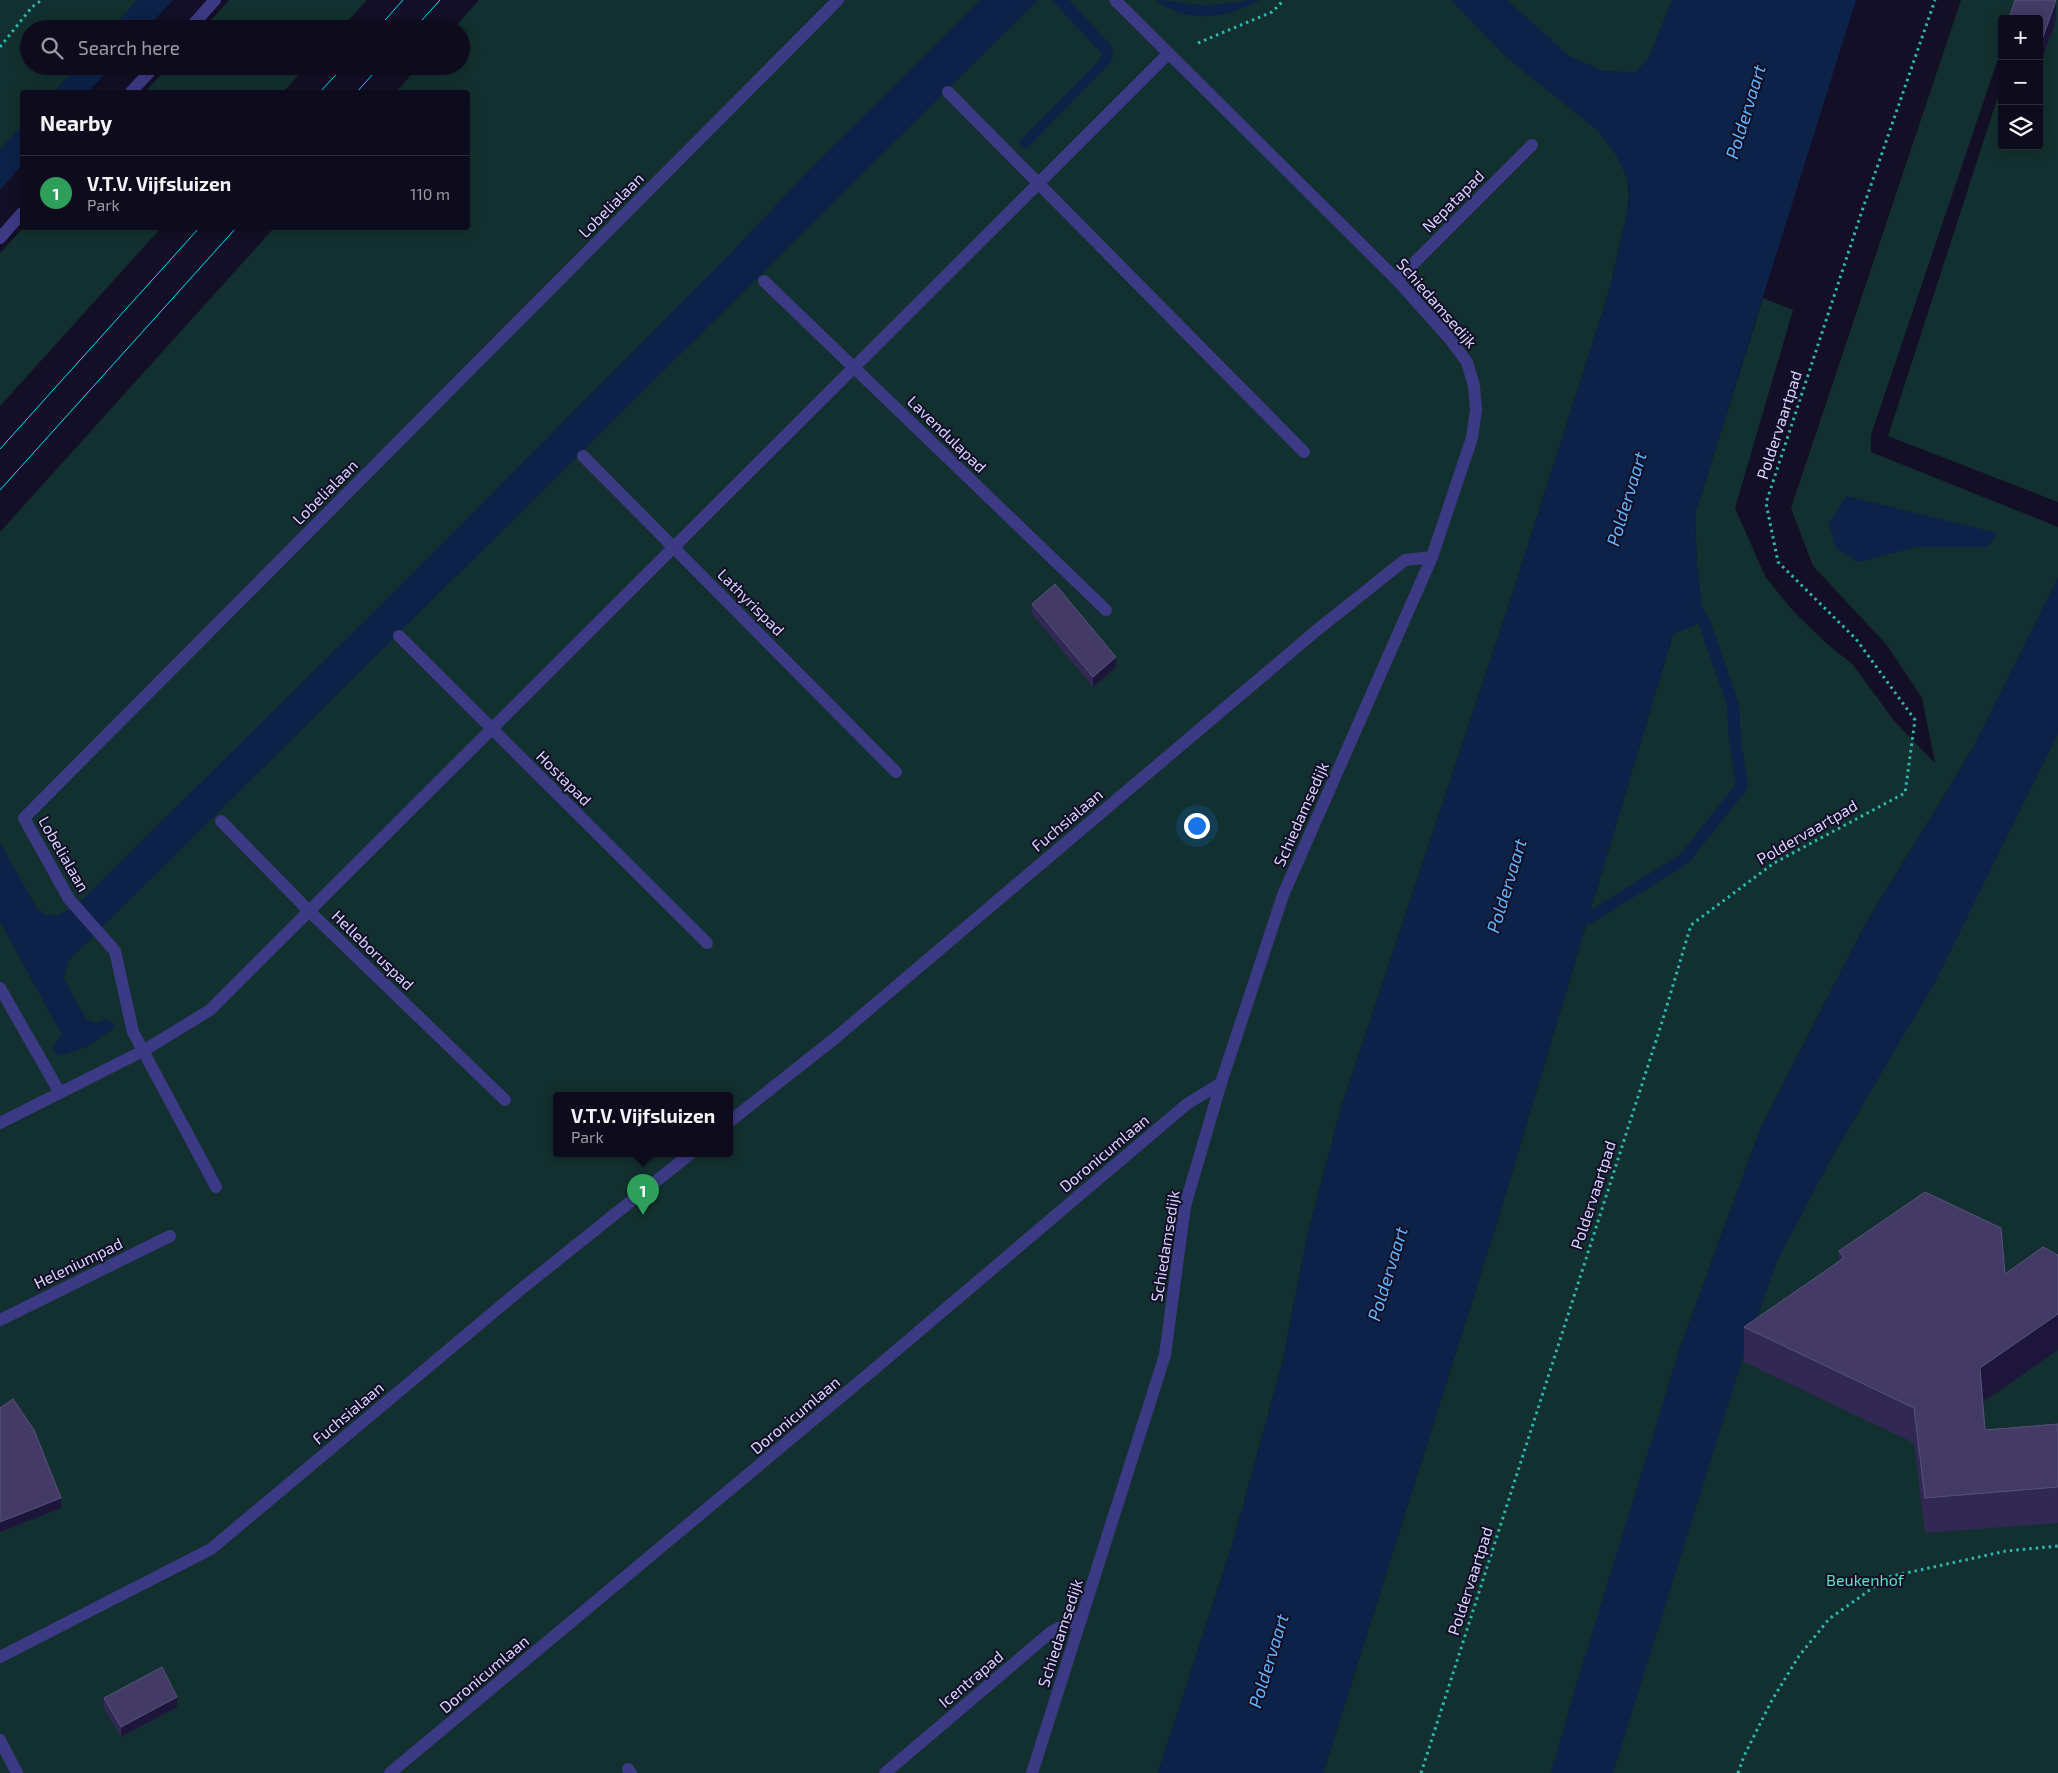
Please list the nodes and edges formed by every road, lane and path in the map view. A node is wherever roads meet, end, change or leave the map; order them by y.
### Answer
1 (42, 0) edge
2 (215, 0) edge
3 (838, 0) edge
4 (1115, 0) edge
5 (1284, 0) edge
6 (1935, 0) edge
7 (22, 20) edge
8 (197, 20) edge
9 (20, 22) edge
10 (0, 47) edge
11 (1168, 54) junction
12 (147, 75) edge
13 (133, 90) edge
14 (948, 92) dead end
15 (1532, 145) dead end
16 (1038, 184) junction
17 (20, 215) edge
18 (0, 238) edge
19 (1397, 280) junction
20 (764, 281) dead end
21 (854, 367) junction
22 (1304, 452) dead end
23 (583, 456) dead end
24 (674, 547) junction
25 (1432, 557) junction
26 (1106, 610) dead end
27 (399, 636) dead end
28 (492, 728) junction
29 (896, 772) dead end
30 (221, 821) dead end
31 (309, 911) junction
32 (706, 943) dead end
33 (0, 988) edge
34 (144, 1051) junction
35 (1221, 1084) junction
36 (60, 1093) junction
37 (504, 1100) dead end
38 (733, 1119) edge
39 (0, 1123) edge
40 (686, 1157) edge
41 (216, 1187) dead end
42 (170, 1236) dead end
43 (0, 1320) edge
44 (2058, 1546) edge
45 (1082, 1616) junction
46 (0, 1657) edge
47 (0, 1740) edge
48 (17, 1773) edge
49 (390, 1773) edge
50 (885, 1773) edge
51 (1032, 1773) edge
52 (1421, 1773) edge
53 (1738, 1773) edge

1 - 7 path
2 - 8 street
3 - 34 street, Lobelialaan
4 - 11 street, Schiedamsedijk
5 - 11 path
6 - 52 path, Poldervaartpad
9 - 10 path
11 - 16 street
11 - 19 street, Schiedamsedijk
12 - 13 street
14 - 16 street
15 - 19 street, Nepatapad
16 - 21 street
16 - 22 street
17 - 18 street
19 - 25 street, Schiedamsedijk
20 - 21 street, Lavendulapad
21 - 24 street
21 - 26 street, Lavendulapad
23 - 24 street, Lathyrispad
24 - 28 street
24 - 29 street, Lathyrispad
25 - 35 street, Schiedamsedijk
25 - 38 street, Fuchsialaan
27 - 28 street, Hostapad
28 - 31 street
28 - 32 street, Hostapad
30 - 31 street, Helleboruspad
31 - 34 street
31 - 37 street, Helleboruspad
33 - 36 street
34 - 36 street
34 - 41 street, Lobelialaan
35 - 45 street, Schiedamsedijk
35 - 49 street, Doronicumlaan
36 - 39 street
40 - 46 street, Fuchsialaan
42 - 43 street, Heleniumpad
44 - 53 path
45 - 50 street, Icentrapad
45 - 51 street, Schiedamsedijk
47 - 48 street

